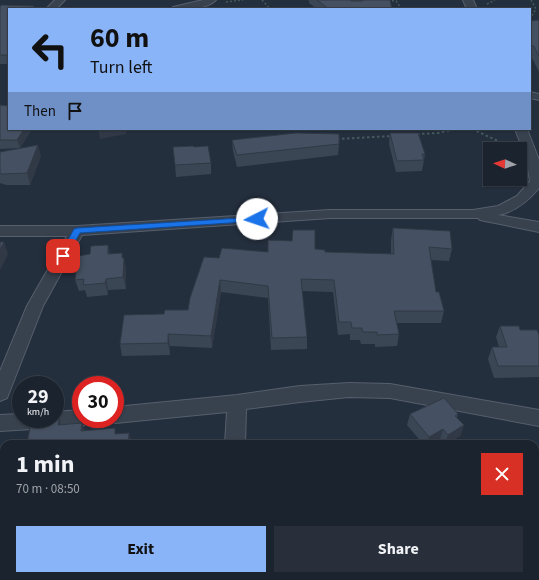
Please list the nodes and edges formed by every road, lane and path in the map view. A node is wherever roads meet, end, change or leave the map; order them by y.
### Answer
1 (60, 0) edge
2 (211, 0) edge
3 (262, 0) edge
4 (357, 0) edge
5 (380, 0) edge
6 (531, 0) edge
7 (52, 8) edge
8 (182, 8) edge
9 (269, 8) edge
10 (356, 8) edge
11 (401, 8) edge
12 (531, 17) edge
13 (452, 130) edge
14 (474, 130) edge
15 (521, 130) edge
16 (416, 134) edge
17 (394, 136) edge
18 (334, 139) edge
19 (499, 142) edge
20 (538, 181) edge
21 (473, 214) junction
22 (539, 227) edge
23 (0, 231) edge
24 (77, 231) junction
25 (0, 393) edge
26 (237, 403) junction
27 (124, 414) edge
28 (539, 418) edge
29 (72, 419) edge
30 (0, 423) edge
31 (235, 440) edge

1 - 7 street
2 - 8 street
3 - 9 path
4 - 10 street
5 - 11 path
6 - 12 path
13 - 16 path
14 - 19 path
15 - 20 street
17 - 18 path
20 - 21 street
21 - 22 street
21 - 24 street
23 - 24 street
24 - 25 street
26 - 27 street
26 - 28 street
26 - 31 street
29 - 30 street

